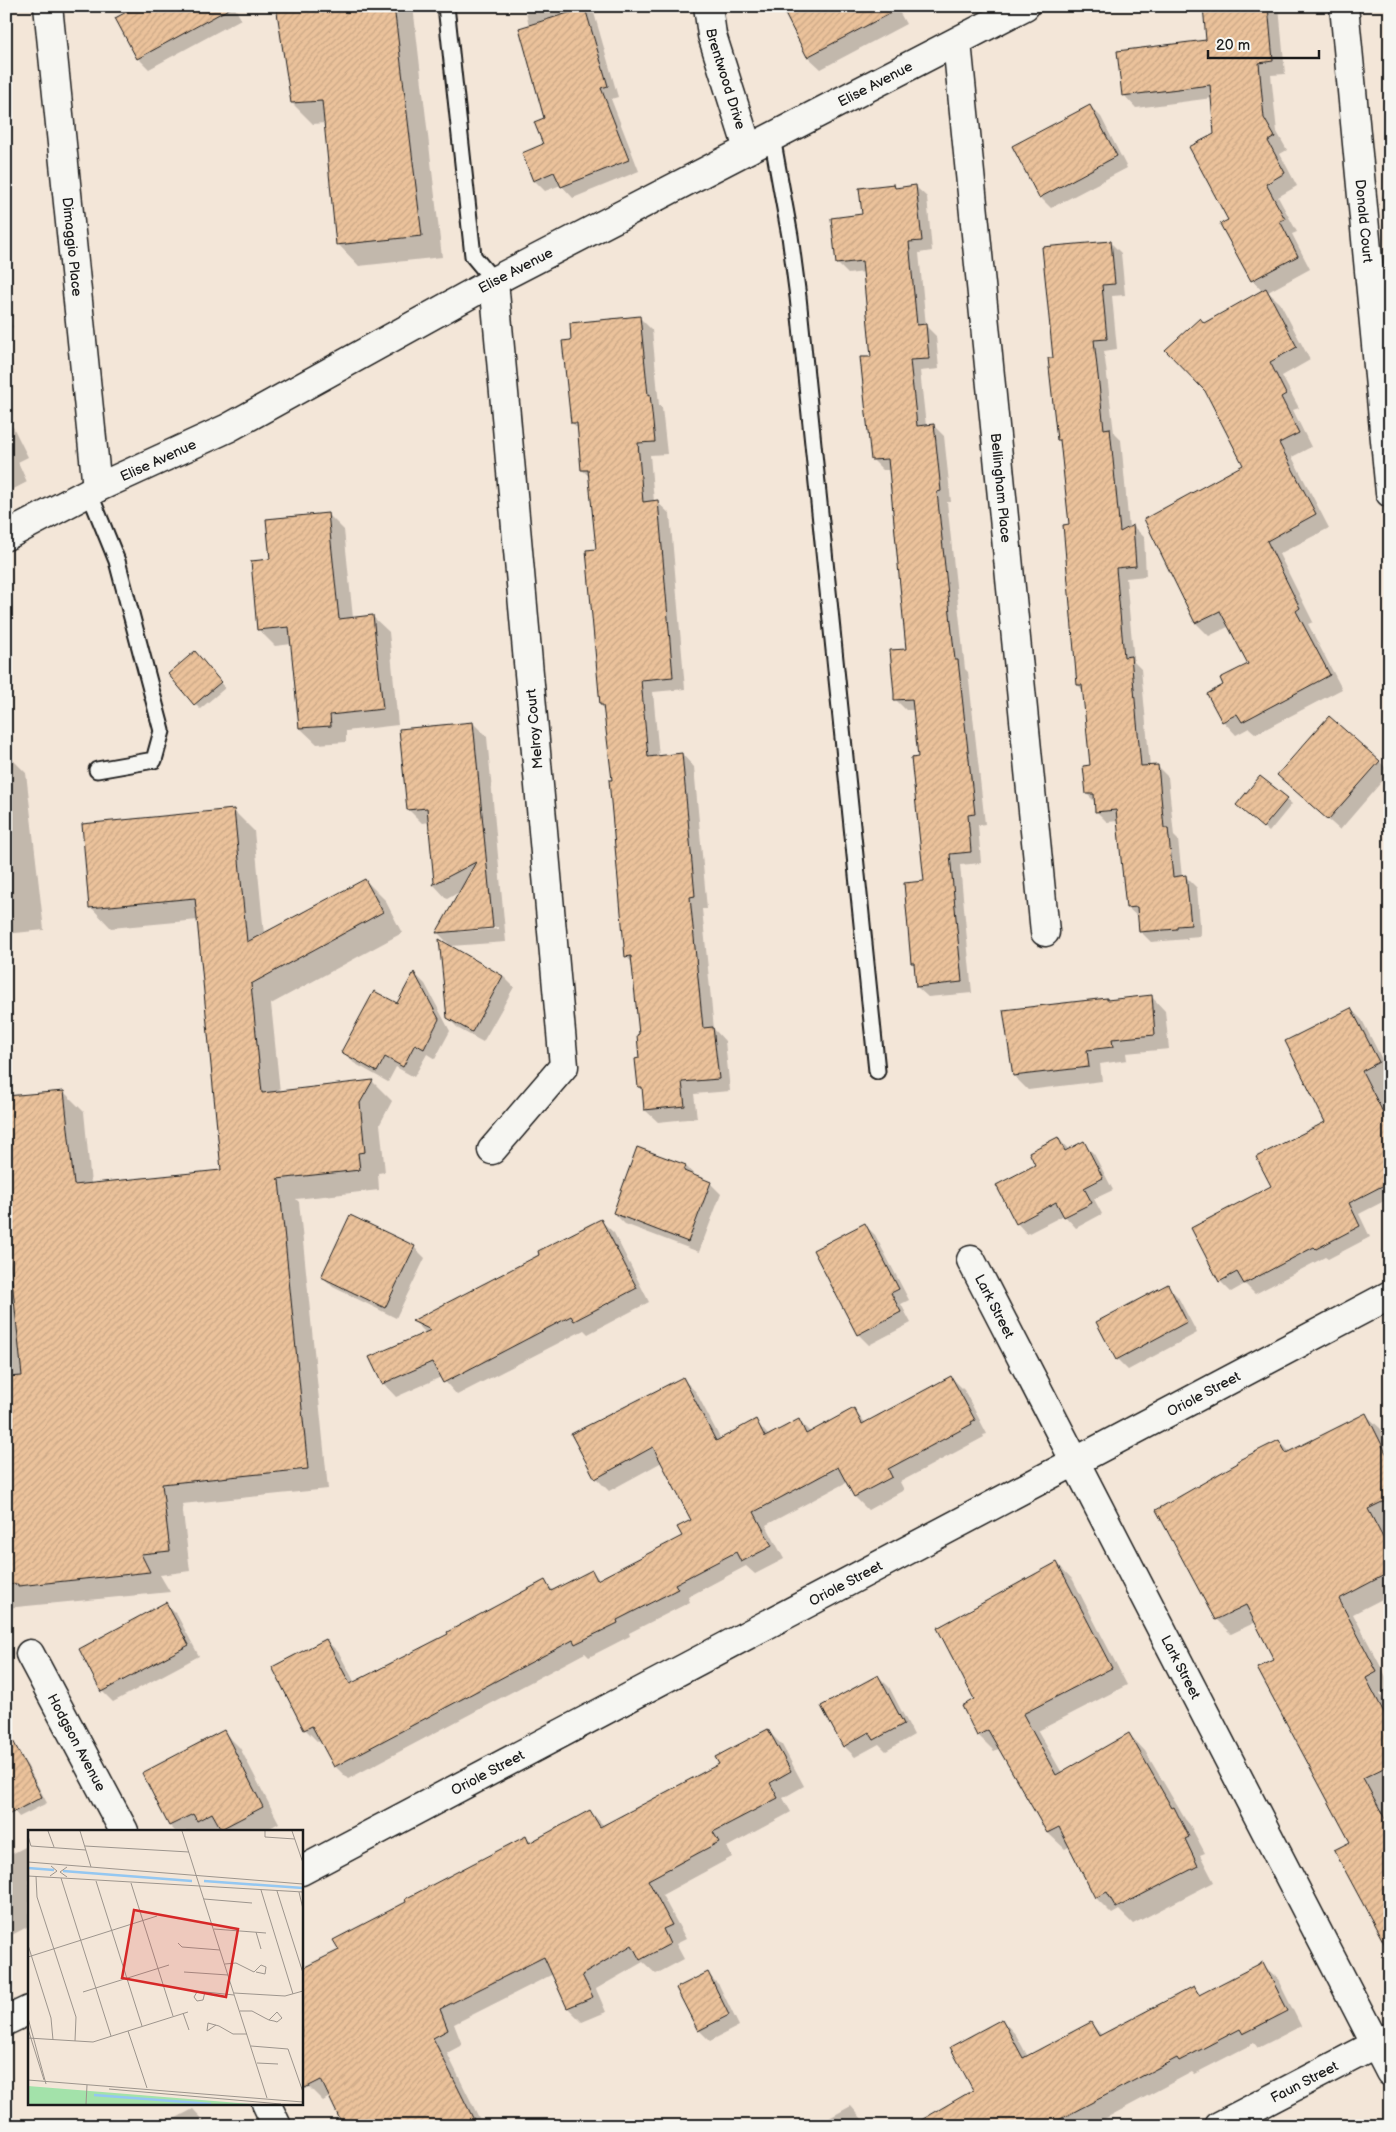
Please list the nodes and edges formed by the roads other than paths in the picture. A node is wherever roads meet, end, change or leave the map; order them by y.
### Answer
1 (48, 6) edge
2 (446, 6) edge
3 (708, 6) edge
4 (1025, 6) edge
5 (1344, 6) edge
6 (957, 42) junction
7 (772, 137) junction
8 (748, 149) junction
9 (494, 282) junction
10 (1387, 437) edge
11 (93, 490) junction
12 (1390, 493) edge
13 (6, 536) edge
14 (97, 770) dead end
15 (1045, 932) dead end
16 (877, 1071) dead end
17 (492, 1150) dead end
18 (971, 1260) dead end
19 (1390, 1295) edge
20 (1074, 1462) junction
21 (30, 1654) dead end
22 (123, 1830) edge
23 (302, 1870) edge
24 (28, 2011) edge
25 (6, 2022) edge
26 (1383, 2041) edge
27 (1390, 2072) edge
28 (266, 2104) edge
29 (277, 2126) edge
30 (1218, 2126) edge

1 - 11 street, Dimaggio Place
2 - 9 lane
3 - 8 street, Brentwood Drive
4 - 6 street, Elise Avenue
5 - 10 street, Donald Court
6 - 7 street, Elise Avenue
6 - 15 street, Bellingham Place
7 - 8 street, Elise Avenue
7 - 16 lane
8 - 9 street, Elise Avenue
9 - 11 street, Elise Avenue
9 - 17 street, Melroy Court
10 - 12 street, Donald Court
11 - 13 street, Elise Avenue
11 - 14 lane
18 - 20 street, Lark Street
19 - 20 street, Oriole Street
20 - 23 street, Oriole Street
20 - 26 street, Lark Street
21 - 22 street, Hodgson Avenue
24 - 25 street
26 - 27 street, Lark Street
26 - 30 street, Faun Street
28 - 29 street

